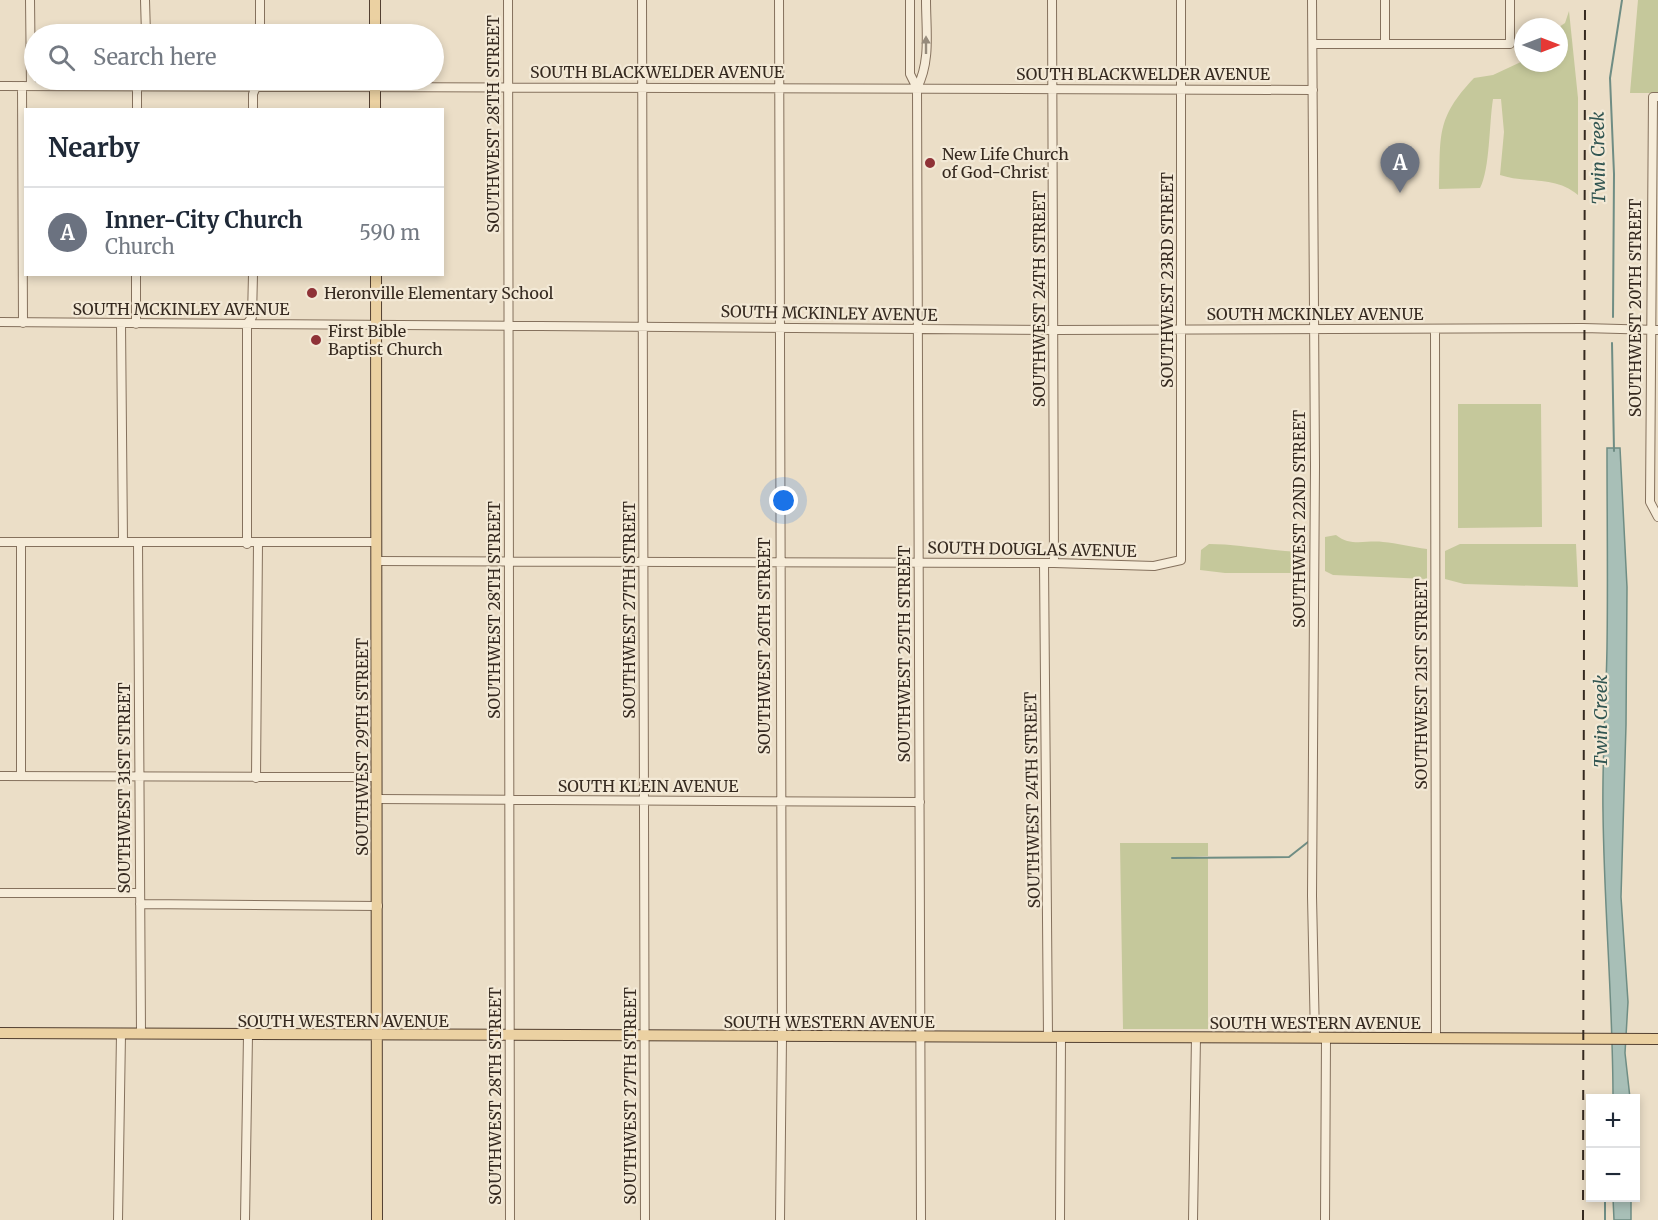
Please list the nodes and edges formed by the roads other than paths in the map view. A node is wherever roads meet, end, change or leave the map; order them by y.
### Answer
1 (30, 0) edge
2 (145, 0) edge
3 (260, 0) edge
4 (375, 0) edge
5 (508, 0) edge
6 (642, 0) edge
7 (778, 0) edge
8 (910, 0) edge
9 (926, 0) edge
10 (1053, 0) edge
11 (1181, 0) edge
12 (1312, 0) edge
13 (1385, 0) edge
14 (1510, 0) edge
15 (29, 24) edge
16 (146, 24) edge
17 (260, 24) edge
18 (375, 24) edge
19 (1385, 43) junction
20 (1313, 45) junction
21 (444, 85) edge
22 (0, 86) edge
23 (24, 86) edge
24 (508, 87) junction
25 (642, 87) junction
26 (778, 87) junction
27 (917, 88) junction
28 (1053, 88) junction
29 (1182, 89) junction
30 (27, 90) edge
31 (142, 90) edge
32 (256, 90) edge
33 (375, 90) edge
34 (1313, 90) junction
35 (1655, 97) edge
36 (27, 108) edge
37 (137, 108) edge
38 (252, 108) edge
39 (375, 108) edge
40 (24, 264) edge
41 (136, 276) edge
42 (253, 276) edge
43 (376, 276) edge
44 (0, 322) edge
45 (23, 323) junction
46 (121, 324) junction
47 (136, 324) junction
48 (247, 324) junction
49 (376, 324) junction
50 (508, 327) junction
51 (643, 327) junction
52 (780, 327) junction
53 (917, 329) junction
54 (1435, 329) junction
55 (1055, 330) junction
56 (1182, 330) junction
57 (1312, 330) junction
58 (1654, 330) edge
59 (1658, 517) edge
60 (0, 542) edge
61 (21, 542) junction
62 (123, 542) junction
63 (138, 542) junction
64 (376, 542) junction
65 (258, 543) junction
66 (247, 544) junction
67 (1182, 560) joint
68 (376, 561) junction
69 (509, 561) junction
70 (919, 562) junction
71 (779, 563) junction
72 (1049, 563) junction
73 (643, 564) junction
74 (0, 776) edge
75 (21, 776) junction
76 (377, 777) junction
77 (139, 778) junction
78 (256, 778) junction
79 (377, 799) junction
80 (510, 800) junction
81 (645, 802) junction
82 (780, 802) junction
83 (920, 802) junction
84 (0, 893) edge
85 (140, 893) junction
86 (140, 904) junction
87 (378, 906) junction
88 (0, 1033) edge
89 (122, 1034) junction
90 (141, 1034) junction
91 (248, 1035) junction
92 (377, 1036) junction
93 (510, 1036) junction
94 (646, 1037) junction
95 (782, 1037) junction
96 (922, 1037) junction
97 (1048, 1037) junction
98 (1061, 1037) junction
99 (1196, 1037) junction
100 (1321, 1038) junction
101 (1436, 1038) junction
102 (1652, 1039) edge
103 (118, 1220) edge
104 (245, 1220) edge
105 (377, 1220) edge
106 (510, 1220) edge
107 (645, 1220) edge
108 (780, 1220) edge
109 (921, 1220) edge
110 (1060, 1220) edge
111 (1194, 1220) edge
112 (1325, 1220) edge

1 - 15 street
2 - 16 street
3 - 17 street
4 - 18 main road
5 - 24 street, SOUTHWEST 28TH STREET
6 - 25 street, SOUTHWEST 27TH STREET
7 - 26 street, SOUTHWEST 26TH STREET
8 - 27 street, SOUTHWEST 25TH STREET
27 -> 9 street, SOUTHWEST 25TH STREET
10 - 28 street, SOUTHWEST 24TH STREET
11 - 29 street, SOUTHWEST 23RD STREET
12 - 20 street, SOUTHWEST 22ND STREET
13 - 19 street
14 - 19 street
19 - 20 street
20 - 34 street, SOUTHWEST 22ND STREET
21 - 24 street, SOUTH BLACKWELDER AVENUE
22 - 23 street, SOUTH BLACKWELDER AVENUE
24 - 25 street, SOUTH BLACKWELDER AVENUE
24 - 50 street, SOUTHWEST 28TH STREET
25 - 26 street, SOUTH BLACKWELDER AVENUE
25 - 51 street, SOUTHWEST 27TH STREET
26 - 27 street, SOUTH BLACKWELDER AVENUE
26 - 52 street, SOUTHWEST 26TH STREET
27 - 28 street, SOUTH BLACKWELDER AVENUE
27 - 53 street, SOUTHWEST 25TH STREET
28 - 29 street, SOUTH BLACKWELDER AVENUE
28 - 55 street, SOUTHWEST 24TH STREET
29 - 34 street, SOUTH BLACKWELDER AVENUE
29 - 56 street, SOUTHWEST 23RD STREET
30 - 36 street
31 - 37 street
32 - 38 street
33 - 39 main road
34 - 57 street, SOUTHWEST 22ND STREET
35 - 58 street, SOUTHWEST 20TH STREET
40 - 45 street
41 - 47 street
42 - 48 street
43 - 49 main road, SOUTHWEST 29TH STREET
44 - 45 street, SOUTH MCKINLEY AVENUE
45 - 46 street, SOUTH MCKINLEY AVENUE
46 - 47 street, SOUTH MCKINLEY AVENUE
46 - 62 street
47 - 48 street, SOUTH MCKINLEY AVENUE
48 - 49 street, SOUTH MCKINLEY AVENUE
48 - 66 street
49 - 50 street, SOUTH MCKINLEY AVENUE
49 - 64 main road, SOUTHWEST 29TH STREET
50 - 51 street, SOUTH MCKINLEY AVENUE
50 - 69 street, SOUTHWEST 28TH STREET
51 - 52 street, SOUTH MCKINLEY AVENUE
51 - 73 street, SOUTHWEST 27TH STREET
52 - 53 street, SOUTH MCKINLEY AVENUE
52 - 71 street, SOUTHWEST 26TH STREET
53 - 55 street, SOUTH MCKINLEY AVENUE
53 - 70 street, SOUTHWEST 25TH STREET
54 - 57 street, SOUTH MCKINLEY AVENUE
54 - 58 street, SOUTH MCKINLEY AVENUE
54 - 101 street, SOUTHWEST 21ST STREET
55 - 56 street, SOUTH MCKINLEY AVENUE
55 - 72 street, SOUTHWEST 24TH STREET
56 - 57 street, SOUTH MCKINLEY AVENUE
56 - 67 street, SOUTHWEST 23RD STREET
57 - 100 street, SOUTHWEST 22ND STREET
58 - 59 street, SOUTHWEST 20TH STREET
60 - 61 street
61 - 62 street
61 - 75 street
62 - 63 street
63 - 66 street
63 - 77 street, SOUTHWEST 31ST STREET
64 - 65 street
64 - 68 main road, SOUTHWEST 29TH STREET
65 - 66 street
65 - 78 street
67 - 72 street, SOUTH DOUGLAS AVENUE
68 - 69 street, SOUTH DOUGLAS AVENUE
68 - 76 main road, SOUTHWEST 29TH STREET
69 - 73 street, SOUTH DOUGLAS AVENUE
69 - 80 street, SOUTHWEST 28TH STREET
70 - 71 street, SOUTH DOUGLAS AVENUE
70 - 72 street, SOUTH DOUGLAS AVENUE
70 - 83 street, SOUTHWEST 25TH STREET
71 - 73 street, SOUTH DOUGLAS AVENUE
71 - 82 street, SOUTHWEST 26TH STREET
72 - 97 street, SOUTHWEST 24TH STREET
73 - 81 street, SOUTHWEST 27TH STREET
74 - 75 street
75 - 77 street
76 - 78 street
76 - 79 main road, SOUTHWEST 29TH STREET
77 - 78 street
77 - 85 street, SOUTHWEST 31ST STREET
79 - 80 street, SOUTH KLEIN AVENUE
79 - 87 main road, SOUTHWEST 29TH STREET
80 - 81 street, SOUTH KLEIN AVENUE
80 - 93 street, SOUTHWEST 28TH STREET
81 - 82 street, SOUTH KLEIN AVENUE
81 - 94 street, SOUTHWEST 27TH STREET
82 - 83 street, SOUTH KLEIN AVENUE
82 - 95 street, SOUTHWEST 26TH STREET
83 - 96 street, SOUTHWEST 25TH STREET
84 - 85 street
85 - 86 street, SOUTHWEST 31ST STREET
86 - 87 street
86 - 90 street, SOUTHWEST 31ST STREET
87 - 92 main road, SOUTHWEST 29TH STREET
88 - 89 main road, SOUTH WESTERN AVENUE
89 - 90 main road, SOUTH WESTERN AVENUE
89 - 103 street
90 - 91 main road, SOUTH WESTERN AVENUE
91 - 92 main road, SOUTH WESTERN AVENUE
91 - 104 street
92 - 93 main road, SOUTH WESTERN AVENUE
92 - 105 main road, SOUTHWEST 29TH STREET
93 - 94 main road, SOUTH WESTERN AVENUE
93 - 106 street, SOUTHWEST 28TH STREET
94 - 95 main road, SOUTH WESTERN AVENUE
94 - 107 street, SOUTHWEST 27TH STREET
95 - 96 main road, SOUTH WESTERN AVENUE
95 - 108 street, SOUTHWEST 26TH STREET
96 - 97 main road, SOUTH WESTERN AVENUE
96 - 109 street, SOUTHWEST 25TH STREET
97 - 98 main road, SOUTH WESTERN AVENUE
98 - 99 main road, SOUTH WESTERN AVENUE
98 - 110 street
99 - 100 main road, SOUTH WESTERN AVENUE
99 - 111 street
100 - 101 main road, SOUTH WESTERN AVENUE
100 - 112 street, SOUTHWEST 22ND STREET
101 - 102 main road, SOUTH WESTERN AVENUE

